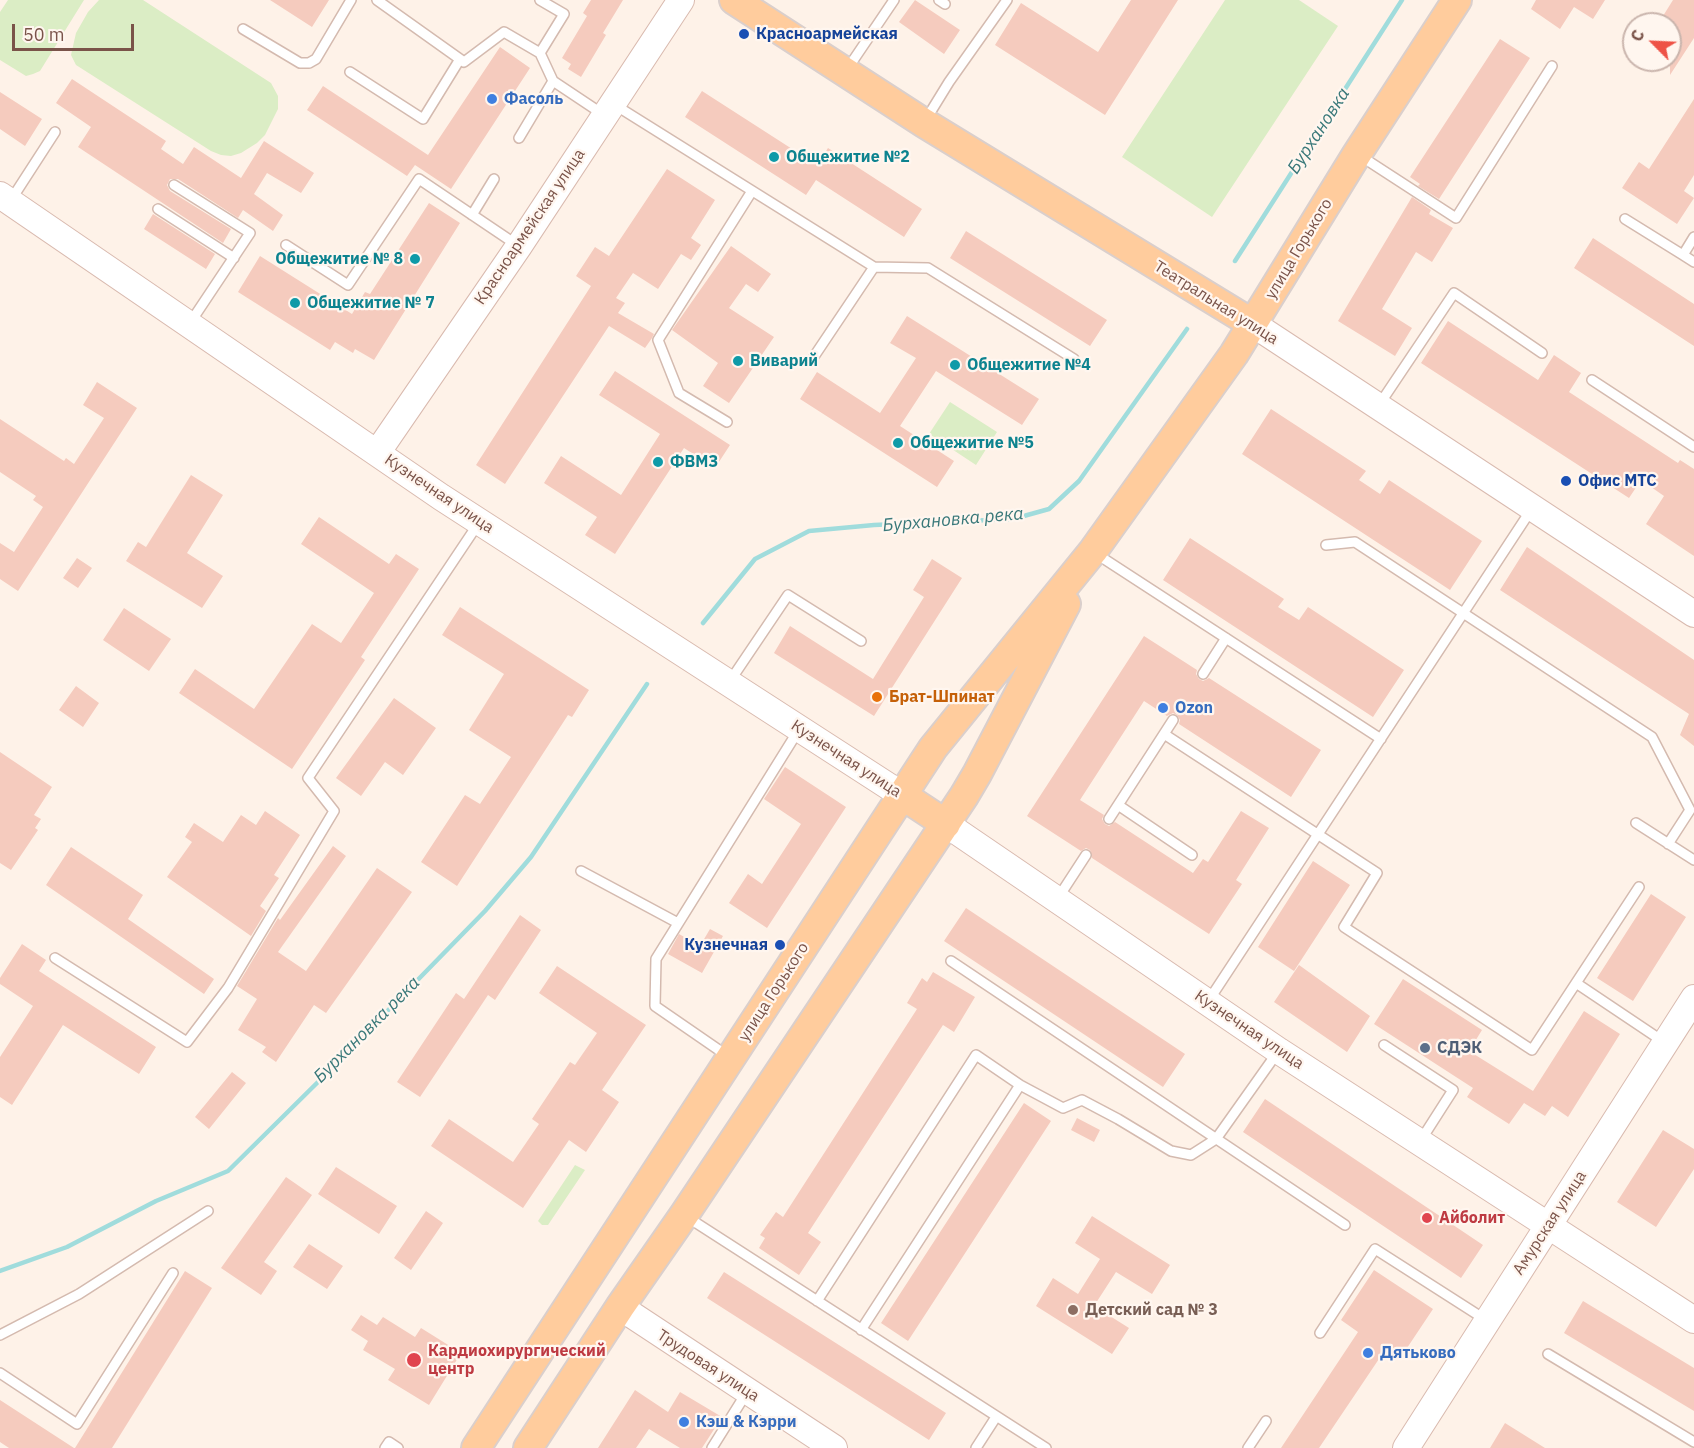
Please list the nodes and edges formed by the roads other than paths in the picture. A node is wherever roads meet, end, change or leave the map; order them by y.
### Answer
1 (351, 0) edge
2 (377, 0) edge
3 (540, 0) edge
4 (681, 0) edge
5 (734, 0) edge
6 (894, 0) edge
7 (1007, 0) edge
8 (1457, 0) edge
9 (243, 29) dead end
10 (540, 53) junction
11 (460, 59) junction
12 (1552, 66) dead end
13 (350, 72) dead end
14 (845, 73) junction
15 (553, 81) junction
16 (608, 109) junction
17 (924, 123) junction
18 (55, 132) dead end
19 (519, 138) dead end
20 (1357, 154) junction
21 (494, 179) dead end
22 (174, 185) dead end
23 (752, 191) junction
24 (5, 198) edge
25 (158, 209) dead end
26 (472, 215) junction
27 (1625, 219) dead end
28 (1694, 237) edge
29 (286, 245) dead end
30 (519, 246) junction
31 (1683, 255) junction
32 (234, 258) junction
33 (1694, 262) edge
34 (874, 267) junction
35 (190, 324) junction
36 (1253, 324) junction
37 (1542, 353) dead end
38 (813, 357) dead end
39 (1074, 359) dead end
40 (1592, 380) dead end
41 (1377, 406) junction
42 (727, 422) dead end
43 (1694, 447) edge
44 (377, 453) junction
45 (1533, 508) junction
46 (480, 522) junction
47 (1326, 545) dead end
48 (1093, 551) junction
49 (1690, 608) edge
50 (1464, 613) junction
51 (1226, 638) junction
52 (861, 640) dead end
53 (1203, 674) dead end
54 (729, 683) junction
55 (1173, 720) dead end
56 (800, 729) junction
57 (1164, 734) junction
58 (1381, 739) junction
59 (902, 795) junction
60 (1118, 805) junction
61 (1109, 819) dead end
62 (1636, 823) dead end
63 (946, 824) junction
64 (1318, 834) junction
65 (1668, 844) junction
66 (1086, 855) dead end
67 (1192, 855) dead end
68 (1694, 860) edge
69 (581, 871) dead end
70 (1639, 887) dead end
71 (1057, 900) junction
72 (678, 923) junction
73 (55, 958) dead end
74 (951, 961) dead end
75 (1576, 983) junction
76 (1208, 1002) junction
77 (1691, 1007) edge
78 (1665, 1043) junction
79 (1384, 1045) dead end
80 (1279, 1051) junction
81 (731, 1058) junction
82 (1020, 1085) junction
83 (1216, 1139) junction
84 (1419, 1142) junction
85 (208, 1211) dead end
86 (684, 1215) junction
87 (1345, 1225) dead end
88 (1548, 1226) junction
89 (173, 1274) dead end
90 (584, 1284) junction
91 (817, 1301) junction
92 (620, 1307) junction
93 (1694, 1320) edge
94 (1488, 1321) junction
95 (861, 1330) junction
96 (1320, 1333) dead end
97 (0, 1335) edge
98 (1548, 1353) dead end
99 (0, 1372) edge
100 (747, 1392) junction
101 (996, 1417) junction
102 (1266, 1421) dead end
103 (1694, 1442) edge
104 (385, 1448) edge
105 (398, 1448) edge
106 (476, 1448) edge
107 (528, 1448) edge
108 (712, 1448) edge
109 (834, 1448) edge
110 (976, 1448) edge
111 (1046, 1448) edge
112 (1248, 1448) edge
113 (1406, 1448) edge

1 - 9 lane
2 - 11 lane
3 - 10 lane
4 - 16 street, Красноармейская улица
5 - 14 main road, Театральная улица
6 - 14 lane
7 - 17 lane
8 - 20 main road, улица Горького
10 - 11 lane
10 - 15 lane
11 - 13 lane
12 - 20 lane
14 - 17 main road, Театральная улица
15 - 16 lane
15 - 19 lane
16 - 23 lane
16 - 30 street, Красноармейская улица
17 - 36 main road, Театральная улица
18 - 24 lane
20 - 36 main road, улица Горького
21 - 26 lane
22 - 32 lane
23 - 34 lane
23 - 42 lane
24 - 35 street, Кузнечная улица
25 - 32 lane
26 - 29 lane
26 - 30 lane
27 - 31 lane
28 - 31 lane
30 - 44 street, Красноармейская улица
31 - 33 lane
32 - 35 lane
34 - 38 lane
34 - 39 lane
35 - 44 street, Кузнечная улица
36 - 41 street, Театральная улица
36 - 48 main road, улица Горького
37 - 41 lane
40 - 43 lane
41 - 45 street, Театральная улица
44 - 46 street, Кузнечная улица
45 - 49 street, Театральная улица
45 - 50 lane
46 - 54 street, Кузнечная улица
46 - 73 lane
47 - 50 lane
48 - 51 lane
48 - 59 main road, улица Горького
48 - 63 main road, улица Горького
50 - 58 lane
50 - 65 lane
51 - 53 lane
51 - 58 lane
52 - 54 lane
54 - 56 street, Кузнечная улица
55 - 57 lane
56 - 59 street, Кузнечная улица
56 - 72 lane
57 - 60 lane
57 - 64 lane
58 - 64 lane
59 - 63 main road, Кузнечная улица
59 - 81 main road, улица Горького
60 - 61 lane
60 - 67 lane
62 - 65 lane
63 - 71 street, Кузнечная улица
63 - 86 main road, улица Горького
64 - 75 lane
64 - 76 lane
65 - 68 lane
66 - 71 lane
69 - 72 lane
70 - 75 lane
71 - 76 street, Кузнечная улица
72 - 81 lane
74 - 83 lane
75 - 78 lane
76 - 80 street, Кузнечная улица
77 - 78 street, Амурская улица
78 - 88 street, Амурская улица
79 - 84 lane
80 - 83 lane
80 - 84 street, Кузнечная улица
81 - 90 main road, улица Горького
82 - 83 lane
82 - 91 lane
82 - 95 lane
83 - 87 lane
84 - 88 street, Кузнечная улица
85 - 97 lane
86 - 91 lane
86 - 92 main road, улица Горького
88 - 93 street, Кузнечная улица
88 - 94 street, Амурская улица
89 - 99 lane
90 - 92 main road, Трудовая улица
90 - 106 main road, улица Горького
91 - 95 lane
92 - 100 street, Трудовая улица
92 - 107 main road, улица Горького
94 - 96 lane
94 - 113 street, Амурская улица
95 - 101 lane
98 - 103 lane
100 - 108 lane
100 - 109 street, Трудовая улица
101 - 110 lane
101 - 111 lane
102 - 112 lane
104 - 105 lane

